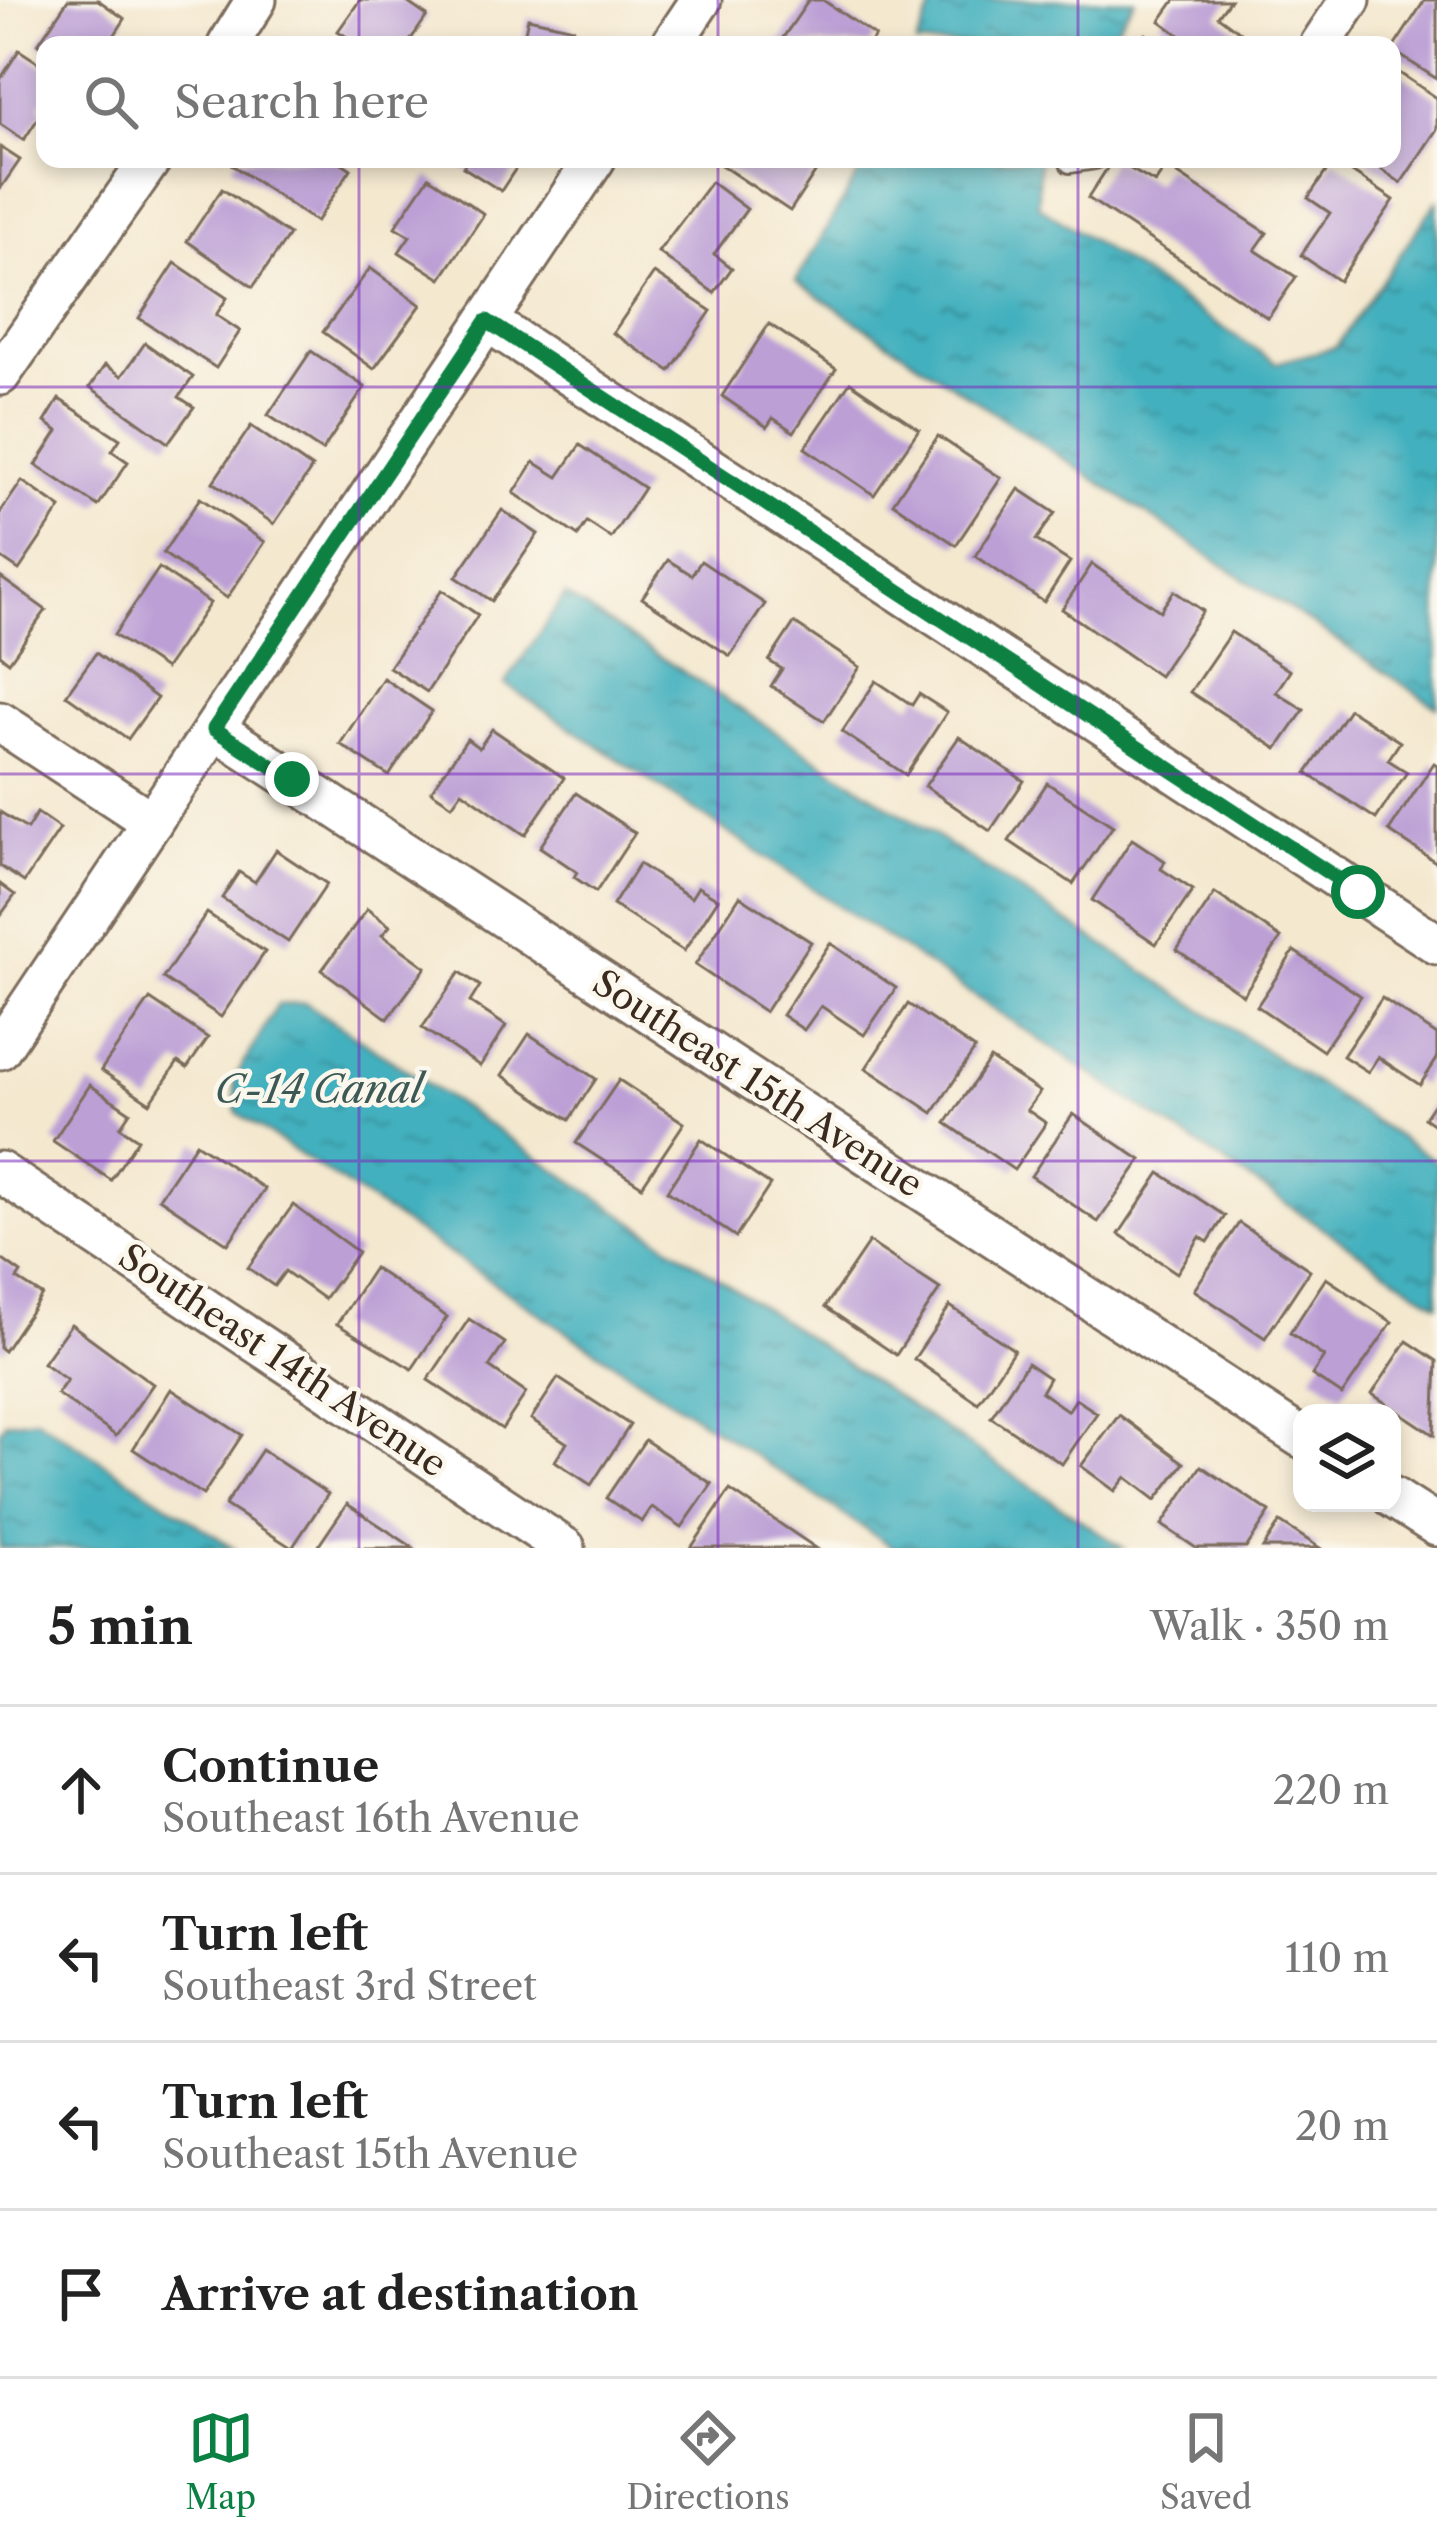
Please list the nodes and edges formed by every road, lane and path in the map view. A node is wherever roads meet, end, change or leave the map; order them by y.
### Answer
1 (256, 0) edge
2 (1350, 0) edge
3 (234, 36) edge
4 (1326, 36) edge
5 (145, 168) edge
6 (589, 168) edge
7 (487, 321) junction
8 (0, 376) edge
9 (0, 722) edge
10 (214, 729) junction
11 (152, 822) junction
12 (1437, 944) edge
13 (0, 1049) edge
14 (0, 1172) edge
15 (1293, 1432) edge
16 (1401, 1503) edge
17 (1437, 1526) edge
18 (565, 1548) edge

1 - 3 street
2 - 4 street
5 - 8 street
6 - 7 street
7 - 10 street
7 - 12 street
9 - 11 street
10 - 11 street
10 - 15 street, Southeast 15th Avenue
11 - 13 street
14 - 18 street, Southeast 14th Avenue
16 - 17 street

